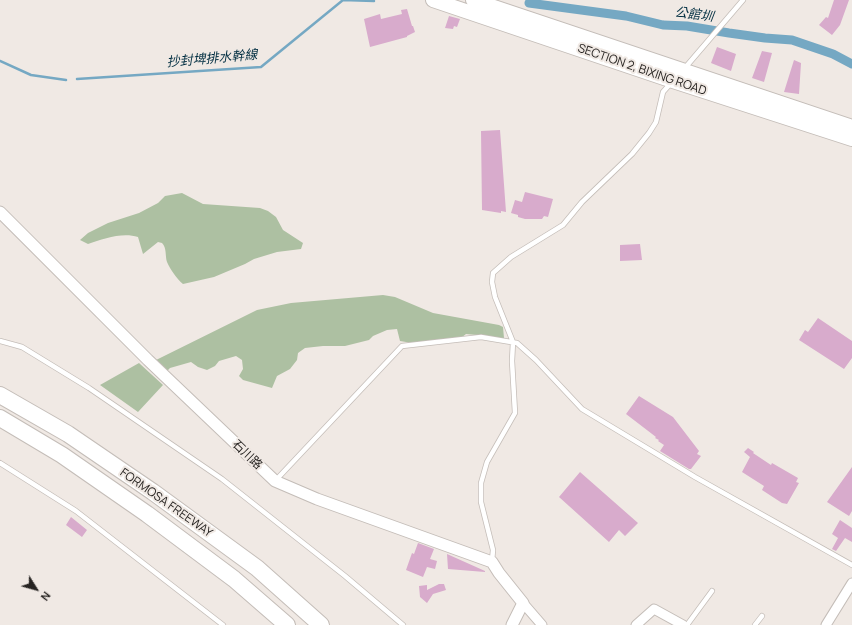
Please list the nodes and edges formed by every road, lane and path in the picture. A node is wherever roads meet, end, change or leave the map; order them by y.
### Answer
1 (433, 0) edge
2 (474, 0) edge
3 (743, 0) edge
4 (678, 76) junction
5 (852, 127) edge
6 (852, 139) edge
7 (0, 212) edge
8 (0, 341) edge
9 (513, 342) junction
10 (0, 395) edge
11 (0, 418) edge
12 (0, 463) edge
13 (275, 482) junction
14 (492, 562) junction
15 (852, 565) edge
16 (852, 583) edge
17 (712, 591) dead end
18 (523, 604) junction
19 (762, 616) dead end
20 (223, 625) edge
21 (287, 625) edge
22 (321, 625) edge
23 (403, 625) edge
24 (512, 625) edge
25 (542, 625) edge
26 (636, 625) edge
27 (683, 625) edge
28 (687, 625) edge
29 (755, 625) edge
30 (826, 625) edge

1 - 4 main road, SECTION 2, BIXING ROAD
2 - 4 main road, SECTION 2, BIXING ROAD
3 - 4 lane
4 - 5 main road, SECTION 2, BIXING ROAD
4 - 6 main road, SECTION 2, BIXING ROAD
4 - 9 lane
7 - 13 street, 石川路
8 - 23 lane
9 - 13 lane
9 - 14 lane
9 - 15 lane
10 - 22 highway, FORMOSA FREEWAY
11 - 21 highway, FORMOSA FREEWAY
12 - 20 lane
13 - 14 street, 石川路
14 - 18 street
16 - 30 street
17 - 28 lane
18 - 24 street
18 - 25 street
19 - 29 lane
26 - 27 street

